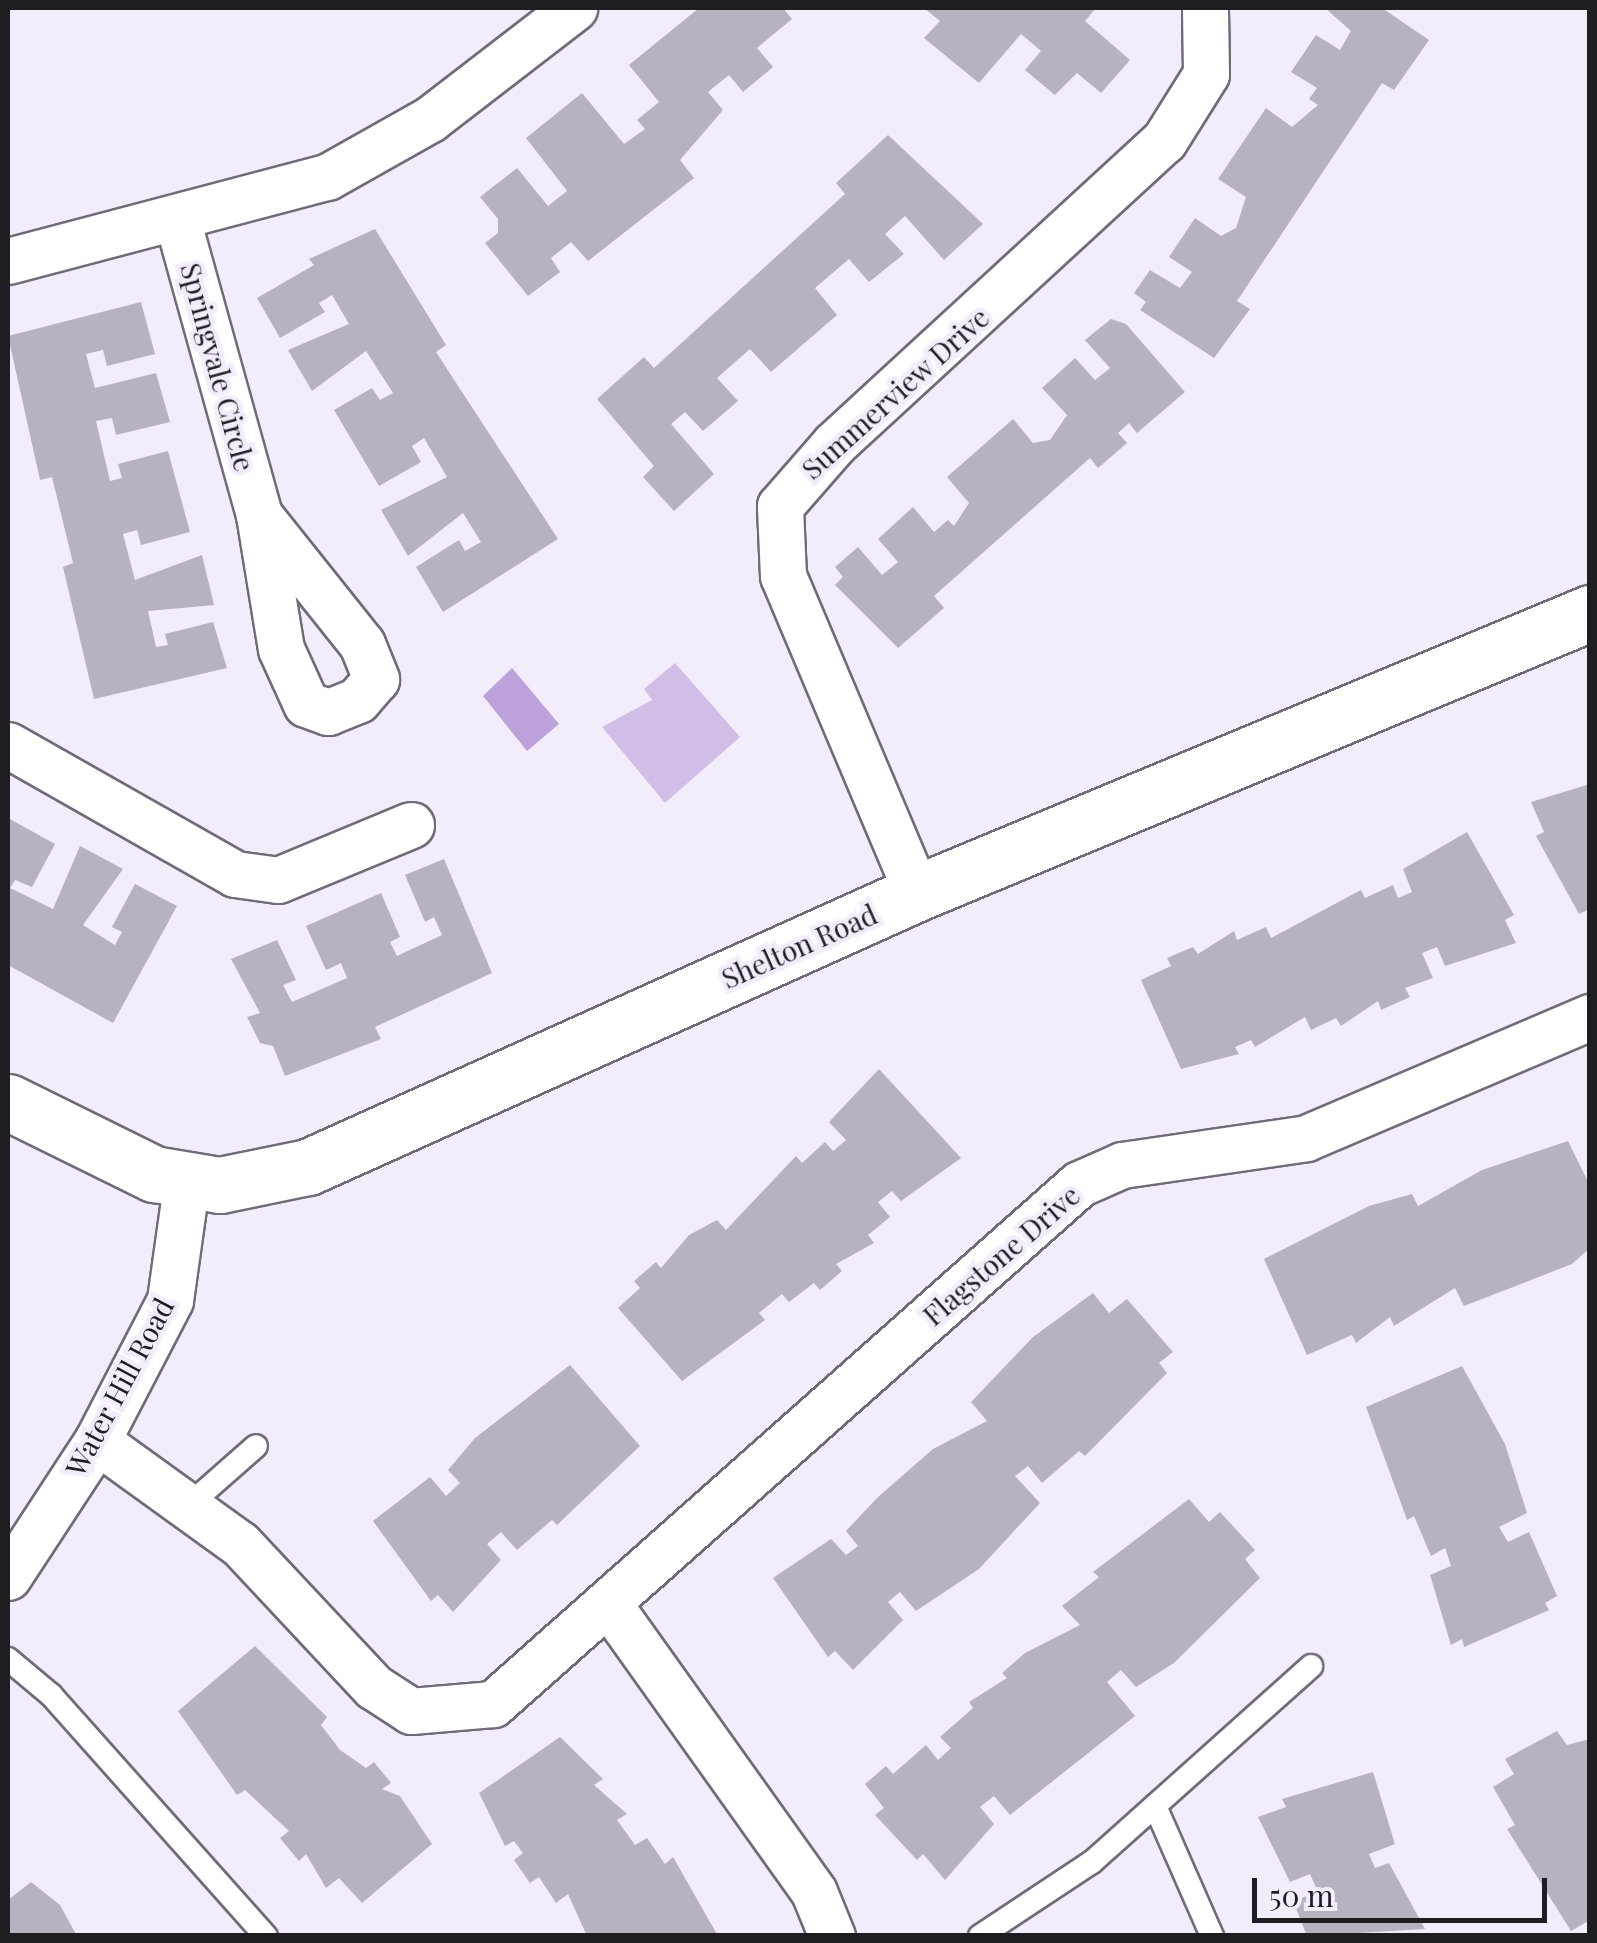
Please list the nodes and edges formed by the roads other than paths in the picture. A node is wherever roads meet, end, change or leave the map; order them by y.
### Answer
1 (574, 8) edge
2 (1205, 8) edge
3 (178, 219) junction
4 (8, 261) edge
5 (259, 515) dead end
6 (1590, 613) edge
7 (8, 745) edge
8 (411, 825) dead end
9 (917, 893) junction
10 (1589, 1019) edge
11 (8, 1102) edge
12 (187, 1179) junction
13 (97, 1441) junction
14 (256, 1446) dead end
15 (189, 1505) junction
16 (8, 1577) edge
17 (608, 1603) junction
18 (8, 1659) edge
19 (1311, 1666) dead end
20 (1155, 1806) junction
21 (266, 1936) edge
22 (832, 1936) edge
23 (980, 1936) edge
24 (1212, 1936) edge

1 - 3 street
2 - 9 street, Summerview Drive
3 - 4 street
3 - 5 street, Springvale Circle
6 - 9 street, Shelton Road
7 - 8 street
9 - 12 street, Shelton Road
10 - 17 street, Flagstone Drive
11 - 12 street, Shelton Road
12 - 13 street, Water Hill Road
13 - 15 street, Flagstone Drive
13 - 16 street, Water Hill Road
14 - 15 lane
15 - 17 street, Flagstone Drive
17 - 22 street
18 - 21 lane
19 - 20 lane
20 - 23 lane
20 - 24 lane

